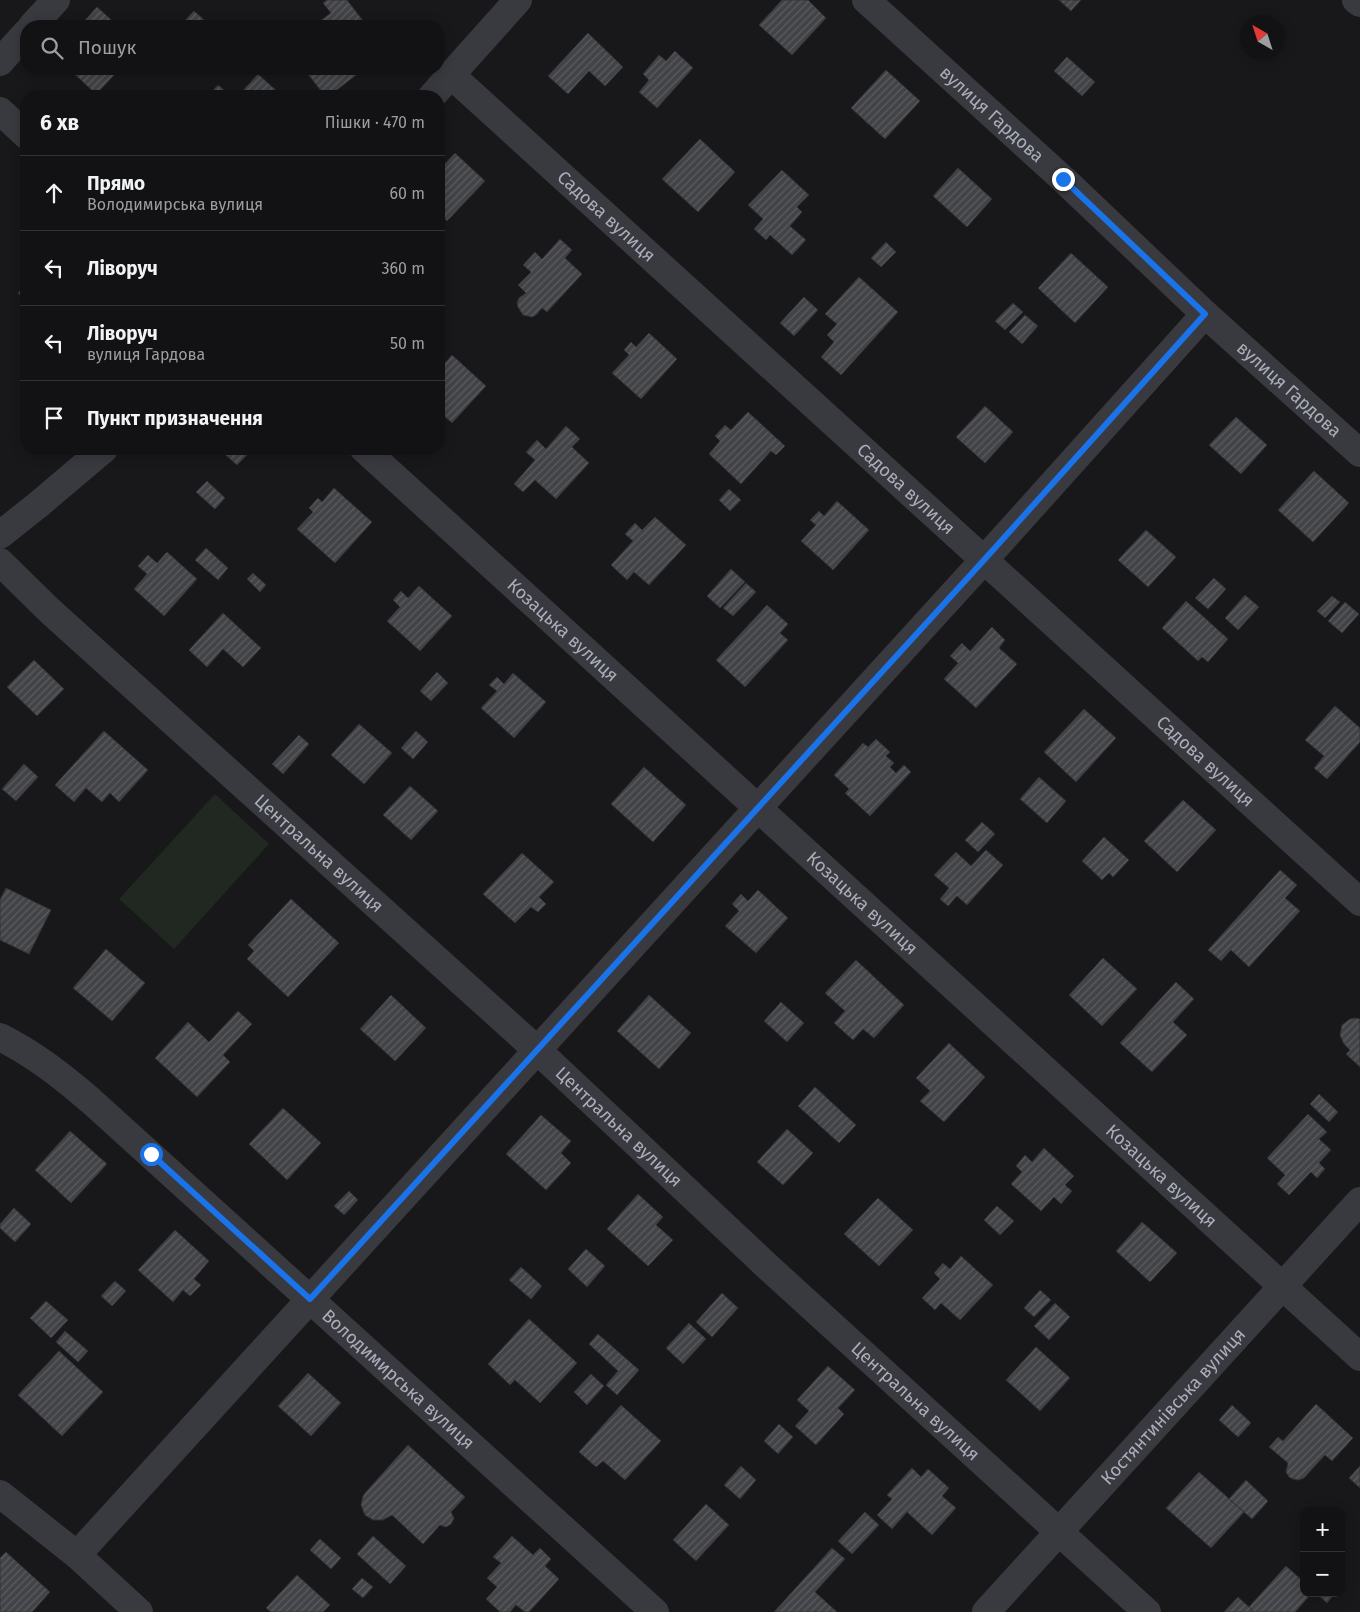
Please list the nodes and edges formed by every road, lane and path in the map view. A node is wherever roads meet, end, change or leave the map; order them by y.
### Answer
1 (56, 0) edge
2 (518, 0) edge
3 (866, 0) edge
4 (1356, 0) edge
5 (1360, 3) edge
6 (38, 20) edge
7 (20, 40) edge
8 (0, 62) edge
9 (451, 75) junction
10 (437, 90) edge
11 (0, 111) edge
12 (20, 130) edge
13 (1205, 314) junction
14 (1360, 453) edge
15 (97, 455) edge
16 (371, 455) edge
17 (0, 535) edge
18 (984, 560) junction
19 (0, 562) edge
20 (757, 806) junction
21 (1360, 902) edge
22 (0, 1037) edge
23 (537, 1050) junction
24 (1360, 1201) edge
25 (1282, 1286) junction
26 (310, 1299) junction
27 (1360, 1357) edge
28 (0, 1494) edge
29 (1059, 1532) junction
30 (77, 1555) junction
31 (139, 1612) edge
32 (655, 1612) edge
33 (986, 1612) edge
34 (1147, 1612) edge

1 - 6 street
2 - 9 street
3 - 13 street, вулиця Гардова
4 - 5 street
7 - 8 street
9 - 10 street
9 - 18 street, Садова вулиця
11 - 12 street
13 - 14 street, вулиця Гардова
13 - 18 street
15 - 17 street
16 - 20 street, Козацька вулиця
18 - 20 street
18 - 21 street, Садова вулиця
19 - 23 street, Центральна вулиця
20 - 23 street
20 - 25 street, Козацька вулиця
22 - 26 street, Володимирська вулиця
23 - 26 street
23 - 29 street, Центральна вулиця
24 - 25 street, Костянтинівська вулиця
25 - 27 street, Козацька вулиця
25 - 29 street, Костянтинівська вулиця
26 - 30 street
26 - 32 street, Володимирська вулиця
28 - 30 street
29 - 33 street, Костянтинівська вулиця
29 - 34 street, Центральна вулиця
30 - 31 street

